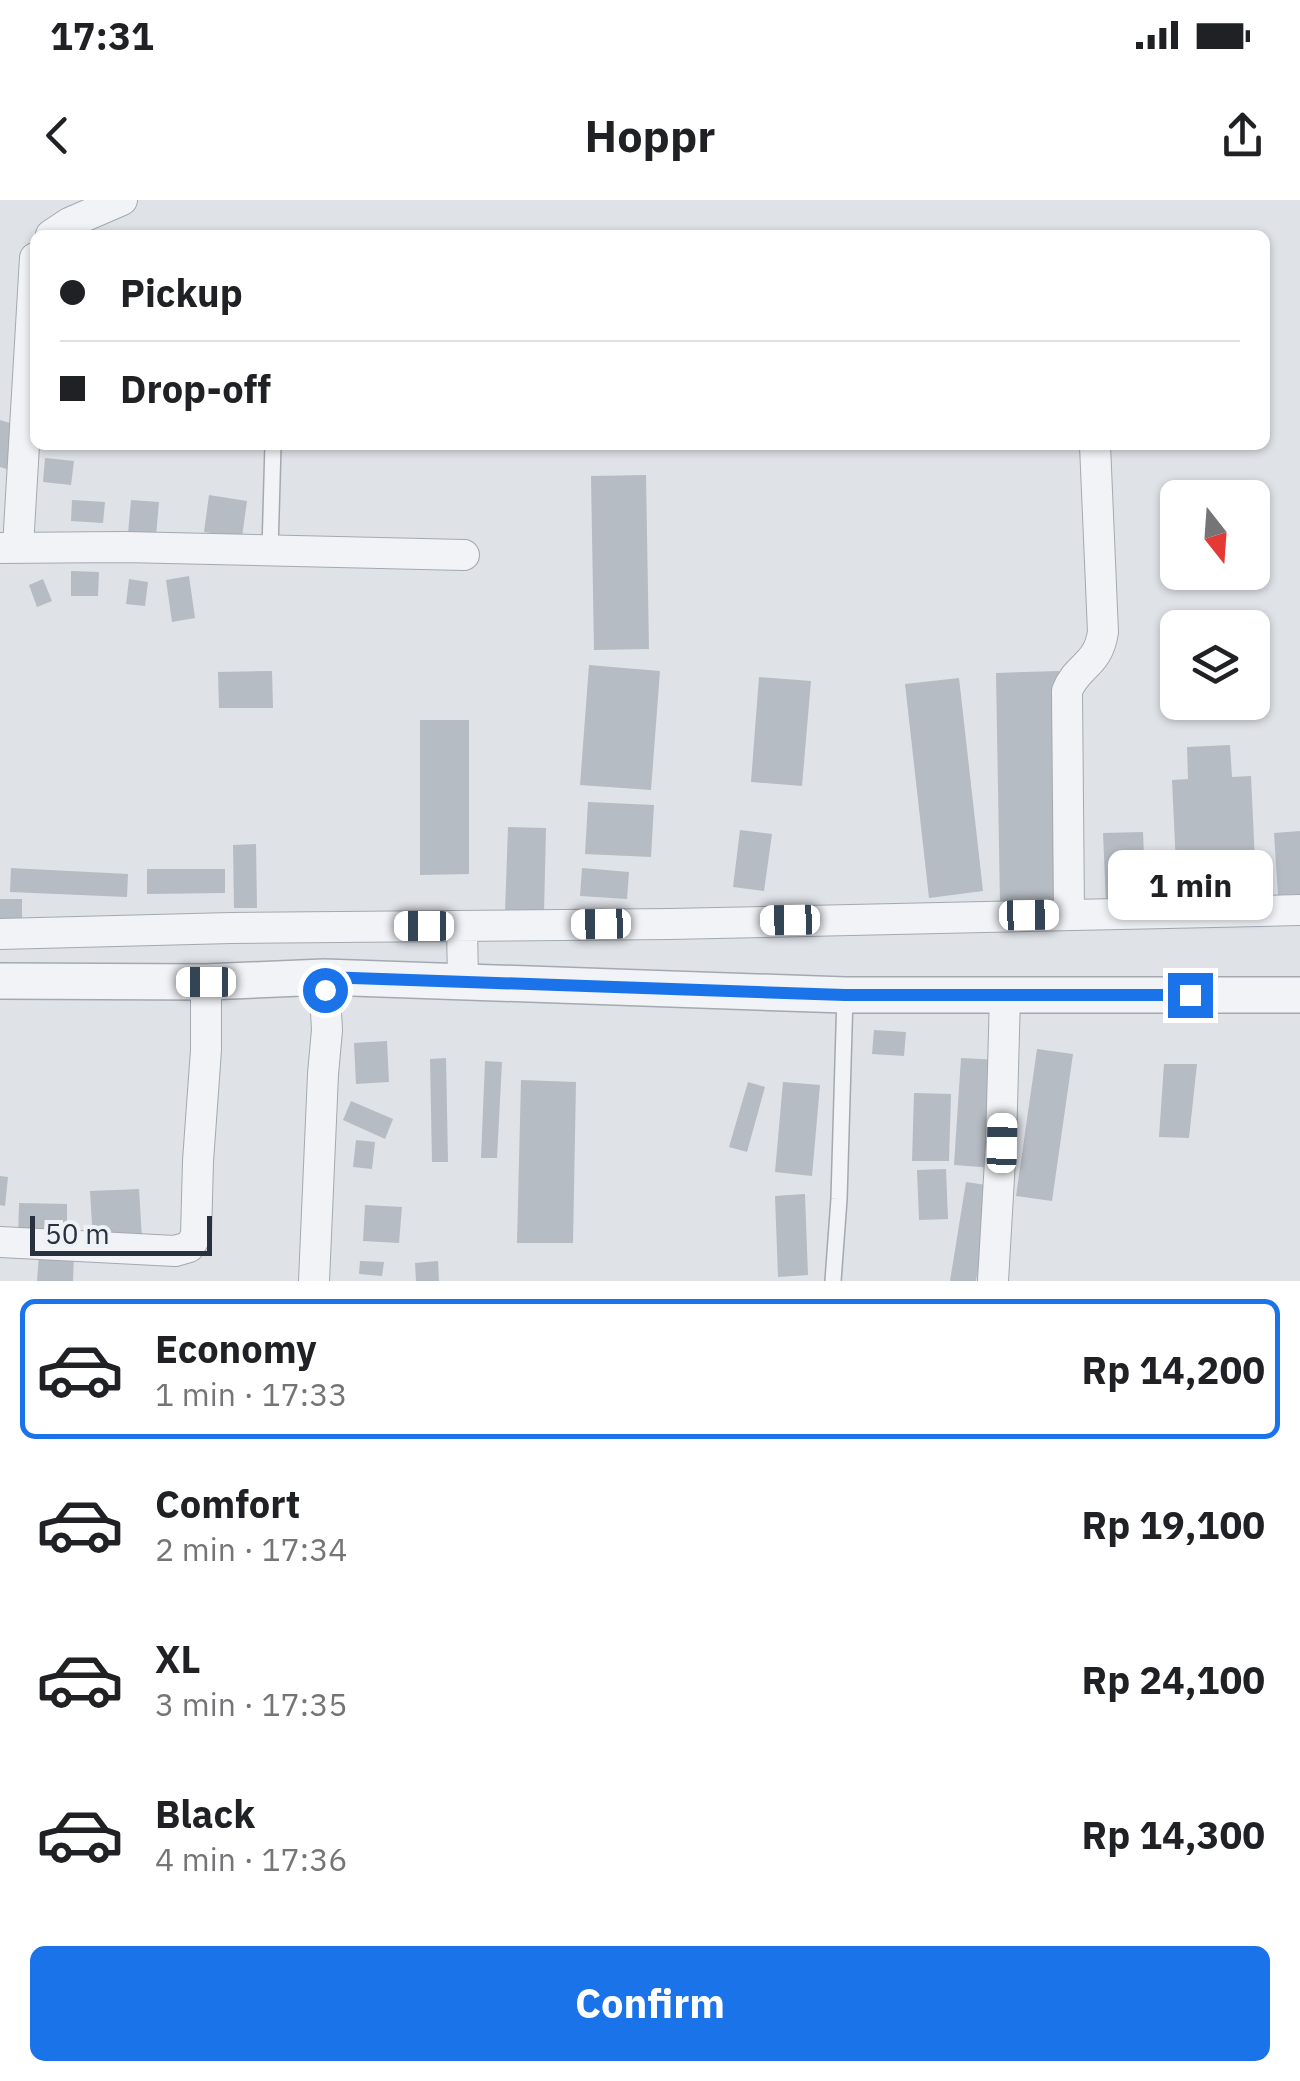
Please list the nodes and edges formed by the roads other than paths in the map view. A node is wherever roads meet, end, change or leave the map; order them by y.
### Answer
1 (122, 200) edge
2 (58, 230) edge
3 (30, 346) edge
4 (273, 450) edge
5 (1095, 450) edge
6 (9, 548) edge
7 (270, 550) junction
8 (464, 554) dead end
9 (1300, 910) edge
10 (1069, 914) junction
11 (462, 926) junction
12 (151, 930) junction
13 (0, 934) edge
14 (0, 981) edge
15 (152, 982) junction
16 (463, 982) junction
17 (324, 983) junction
18 (206, 990) junction
19 (845, 995) junction
20 (1005, 995) junction
21 (1300, 995) edge
22 (0, 1242) edge
23 (314, 1281) edge
24 (833, 1281) edge
25 (993, 1281) edge

1 - 2 street
3 - 6 street
4 - 7 lane
5 - 10 street
6 - 7 street
7 - 8 street
9 - 10 street
10 - 11 street
11 - 12 street
11 - 16 street
12 - 13 street
12 - 15 street
14 - 15 street
15 - 18 street
16 - 17 street
16 - 19 street
17 - 18 street
17 - 23 street
18 - 22 street
19 - 20 street
19 - 24 lane
20 - 21 street
20 - 25 street

